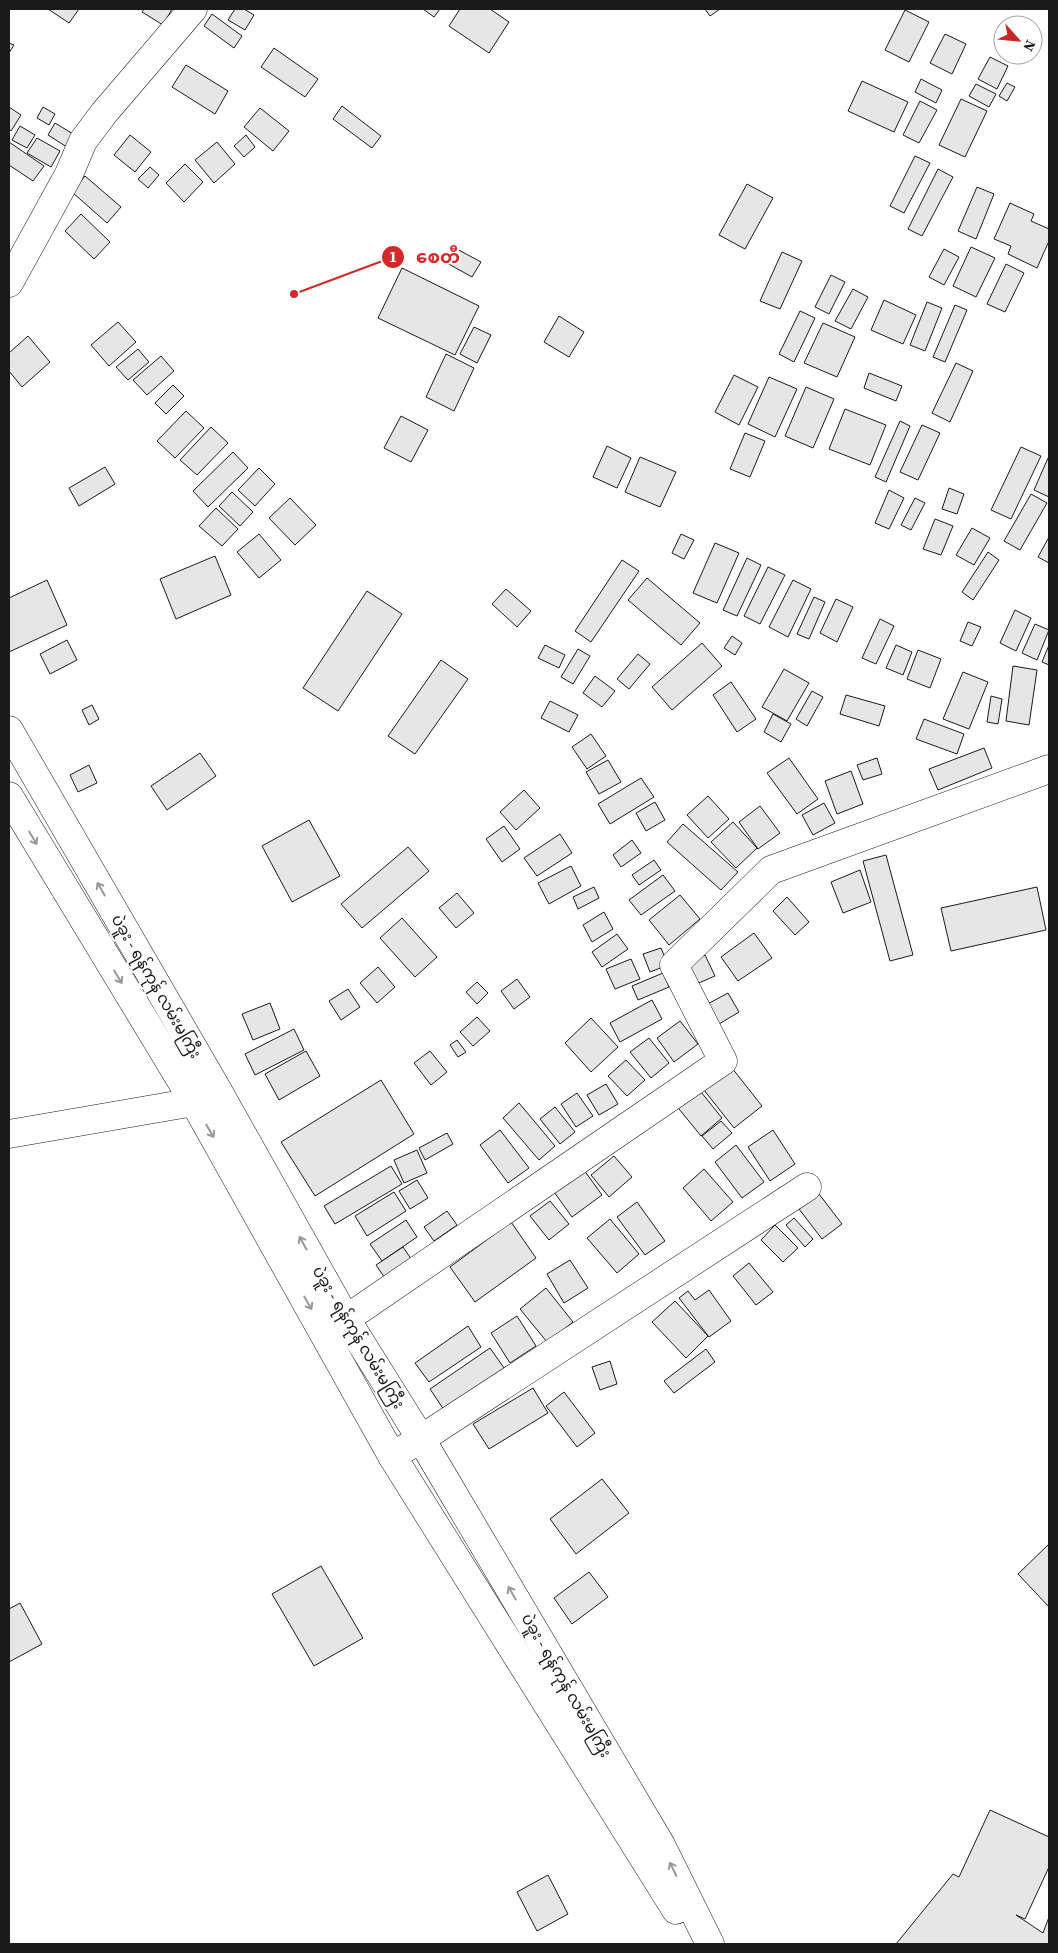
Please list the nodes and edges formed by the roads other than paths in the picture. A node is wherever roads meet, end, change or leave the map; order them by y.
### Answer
1 (192, 9) edge
2 (9, 283) edge
3 (9, 730) edge
4 (1049, 769) edge
5 (9, 796) edge
6 (205, 1096) junction
7 (9, 1134) edge
8 (807, 1187) dead end
9 (346, 1319) junction
10 (421, 1439) junction
11 (392, 1456) junction
12 (698, 1944) edge
13 (710, 1944) edge

1 - 2 main road
6 -> 3 main road, ပဲခူး - ရန်ကုန် လမ်းမကြီး
4 - 9 main road
5 -> 6 main road, ပဲခူး - ရန်ကုန် လမ်းမကြီး
6 - 7 main road
9 -> 6 main road, ပဲခူး - ရန်ကုန် လမ်းမကြီး
6 -> 11 main road, ပဲခူး - ရန်ကုန် လမ်းမကြီး
8 - 10 main road
9 - 10 main road, ပဲခူး - ရန်ကုန် လမ်းမကြီး
10 - 11 main road
13 -> 10 main road, ပဲခူး - ရန်ကုန် လမ်းမကြီး
11 - 12 main road, ပဲခူး - ရန်ကုန် လမ်းမကြီး

